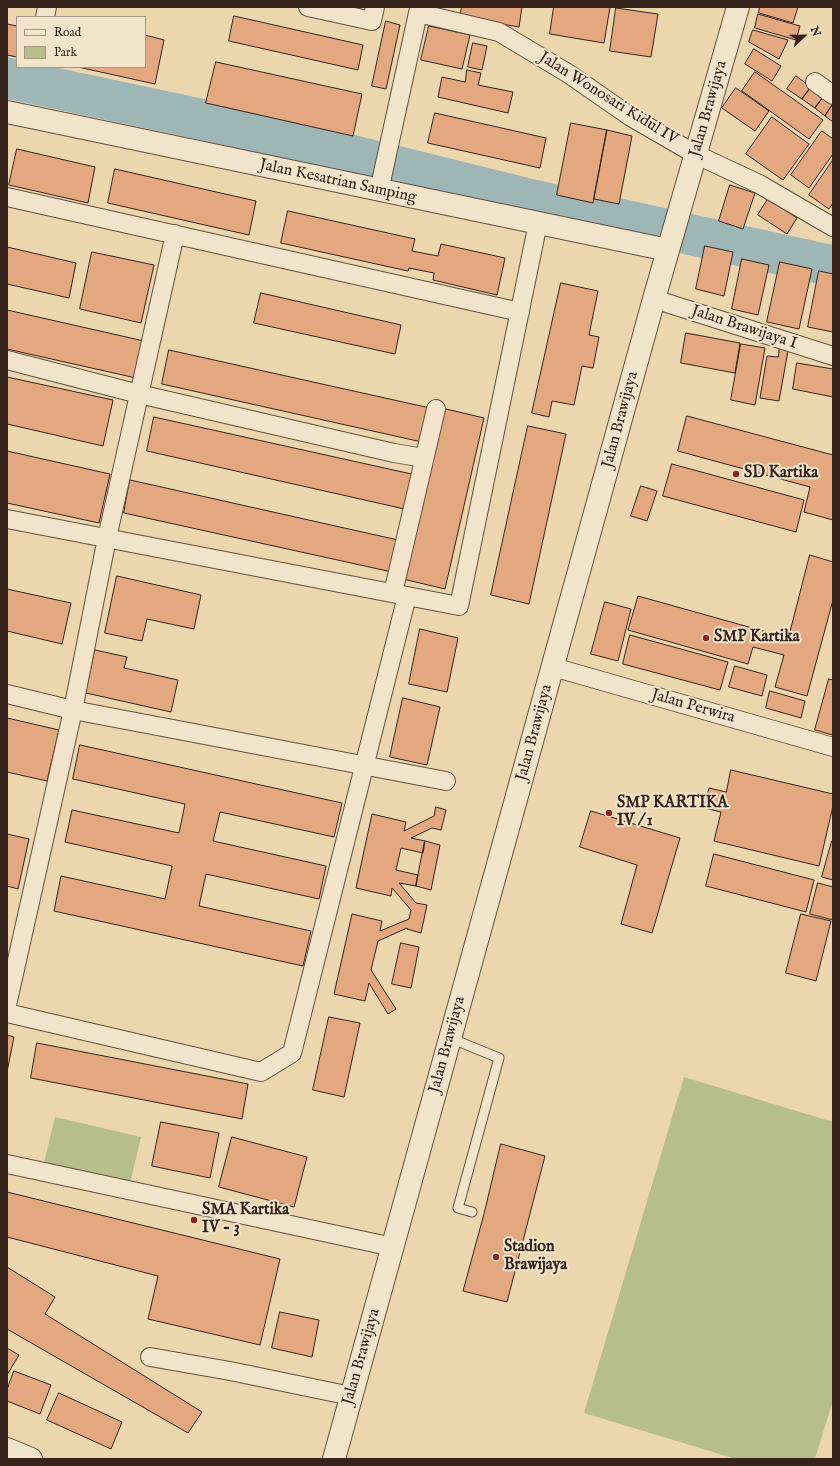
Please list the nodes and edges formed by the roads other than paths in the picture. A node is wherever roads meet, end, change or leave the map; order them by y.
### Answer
1 (308, 7) edge
2 (375, 7) edge
3 (738, 7) edge
4 (420, 10) edge
5 (815, 82) dead end
6 (833, 95) edge
7 (7, 112) edge
8 (696, 154) junction
9 (380, 184) junction
10 (7, 197) edge
11 (538, 223) junction
12 (833, 228) edge
13 (175, 234) junction
14 (672, 235) junction
15 (654, 299) junction
16 (520, 312) junction
17 (833, 356) edge
18 (7, 360) edge
19 (139, 394) junction
20 (436, 408) dead end
21 (424, 458) junction
22 (7, 519) edge
23 (107, 538) junction
24 (400, 595) junction
25 (553, 667) junction
26 (7, 694) edge
27 (73, 710) junction
28 (833, 747) edge
29 (364, 766) junction
30 (446, 781) dead end
31 (7, 1005) edge
32 (7, 1013) edge
33 (450, 1038) junction
34 (7, 1164) edge
35 (472, 1212) dead end
36 (393, 1247) junction
37 (150, 1357) dead end
38 (351, 1396) junction
39 (7, 1449) edge
40 (31, 1459) edge
41 (334, 1459) edge

1 - 2 street
3 - 8 street, Jalan Brawijaya
4 - 8 street, Jalan Wonosari Kidul IV
4 - 9 street
5 - 6 street
7 - 9 street, Jalan Kesatrian Samping
8 - 12 street, Jalan Wonosari Kidul IV
8 - 14 street, Jalan Brawijaya
9 - 11 street, Jalan Kesatrian Samping
10 - 13 street
11 - 14 street, Jalan Kesatrian Samping
11 - 16 street
13 - 16 street
13 - 19 street
14 - 15 street, Jalan Brawijaya
15 - 17 street, Jalan Brawijaya I
15 - 25 street, Jalan Brawijaya
16 - 24 street
18 - 19 street
19 - 21 street
19 - 23 street
20 - 21 street
21 - 24 street
22 - 23 street
23 - 24 street
23 - 27 street
24 - 29 street
25 - 28 street, Jalan Perwira
25 - 33 street, Jalan Brawijaya
26 - 27 street
27 - 29 street
27 - 31 street
29 - 30 street
29 - 32 street
33 - 35 lane
33 - 36 street, Jalan Brawijaya
34 - 36 street
36 - 38 street, Jalan Brawijaya
37 - 38 street
38 - 41 street, Jalan Brawijaya
39 - 40 street

